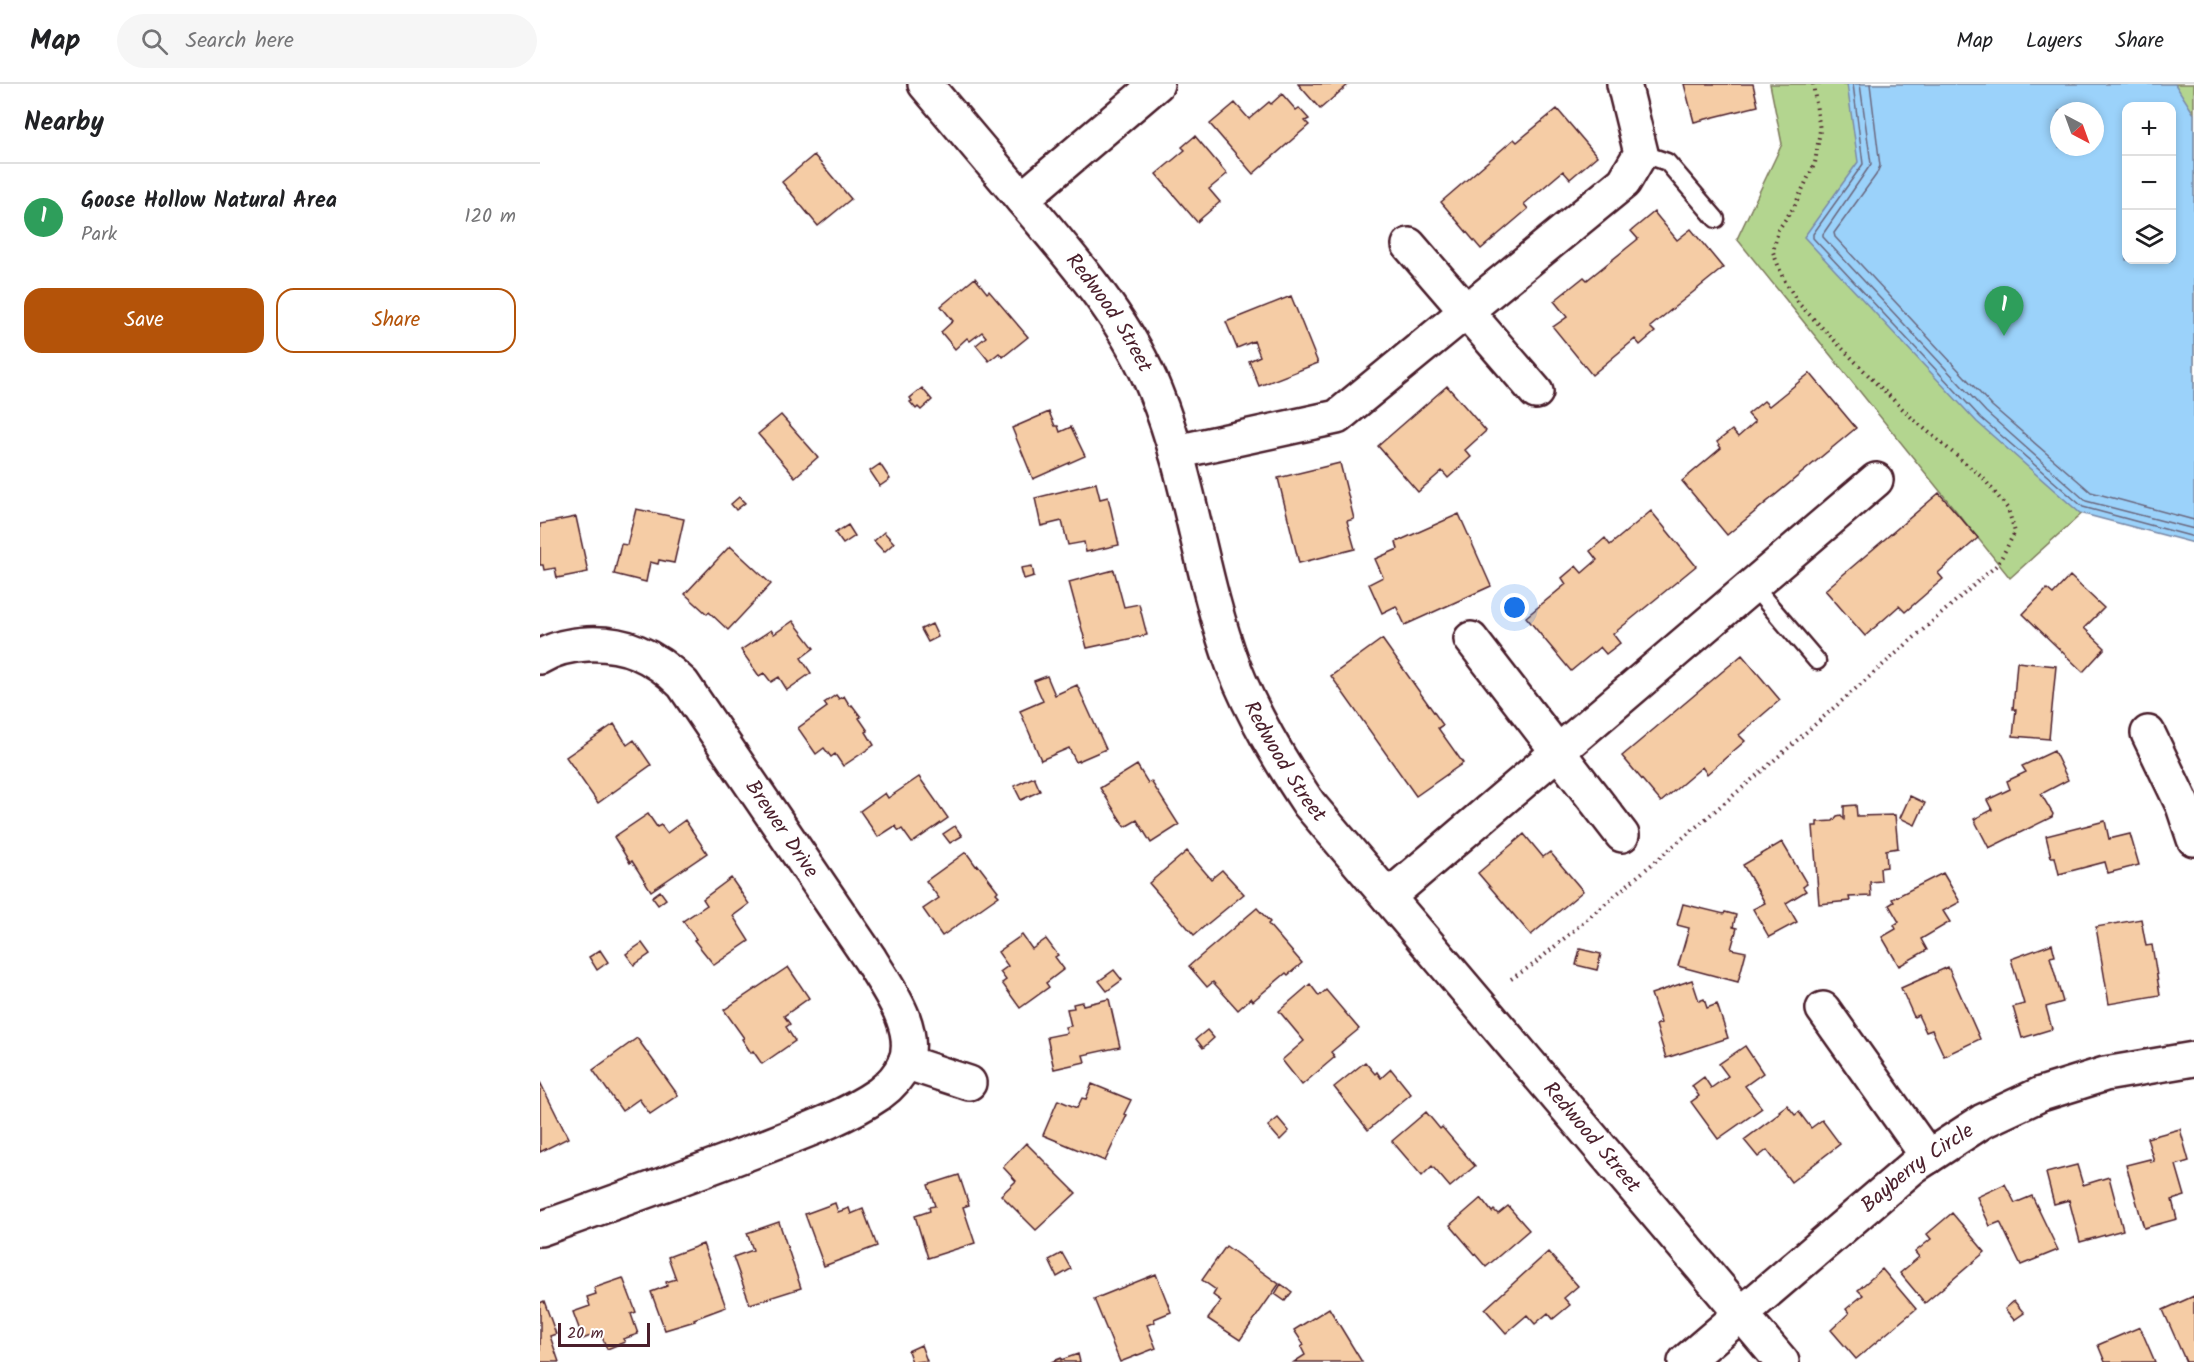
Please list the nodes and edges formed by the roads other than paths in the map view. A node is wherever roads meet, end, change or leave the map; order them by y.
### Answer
1 (925, 84) edge
2 (1157, 84) edge
3 (1624, 84) edge
4 (1641, 153) junction
5 (1022, 199) junction
6 (1716, 219) dead end
7 (1409, 245) dead end
8 (1467, 310) junction
9 (1536, 392) dead end
10 (1176, 452) junction
11 (1876, 480) dead end
12 (1752, 585) junction
13 (1471, 639) dead end
14 (540, 657) edge
15 (1817, 661) dead end
16 (2148, 733) dead end
17 (1557, 751) junction
18 (1622, 835) dead end
19 (2194, 839) edge
20 (1388, 897) junction
21 (1823, 1009) dead end
22 (2194, 1059) edge
23 (905, 1062) junction
24 (969, 1083) dead end
25 (1928, 1157) junction
26 (540, 1229) edge
27 (1742, 1315) junction
28 (1685, 1362) edge
29 (1782, 1362) edge

1 - 5 street, Redwood Street
2 - 5 street
3 - 4 street
4 - 6 lane
4 - 8 street
5 - 10 street, Redwood Street
7 - 8 street
8 - 9 street
8 - 10 street
10 - 20 street, Redwood Street
11 - 12 street
12 - 15 lane
12 - 17 street
13 - 17 street
14 - 23 street, Brewer Drive
16 - 19 street
17 - 18 street
17 - 20 street
20 - 27 street, Redwood Street
21 - 25 street
22 - 25 street, Bayberry Circle
23 - 24 street
23 - 26 street, Brewer Drive
25 - 27 street, Bayberry Circle
27 - 28 street, Bayberry Circle
27 - 29 street, Redwood Street

